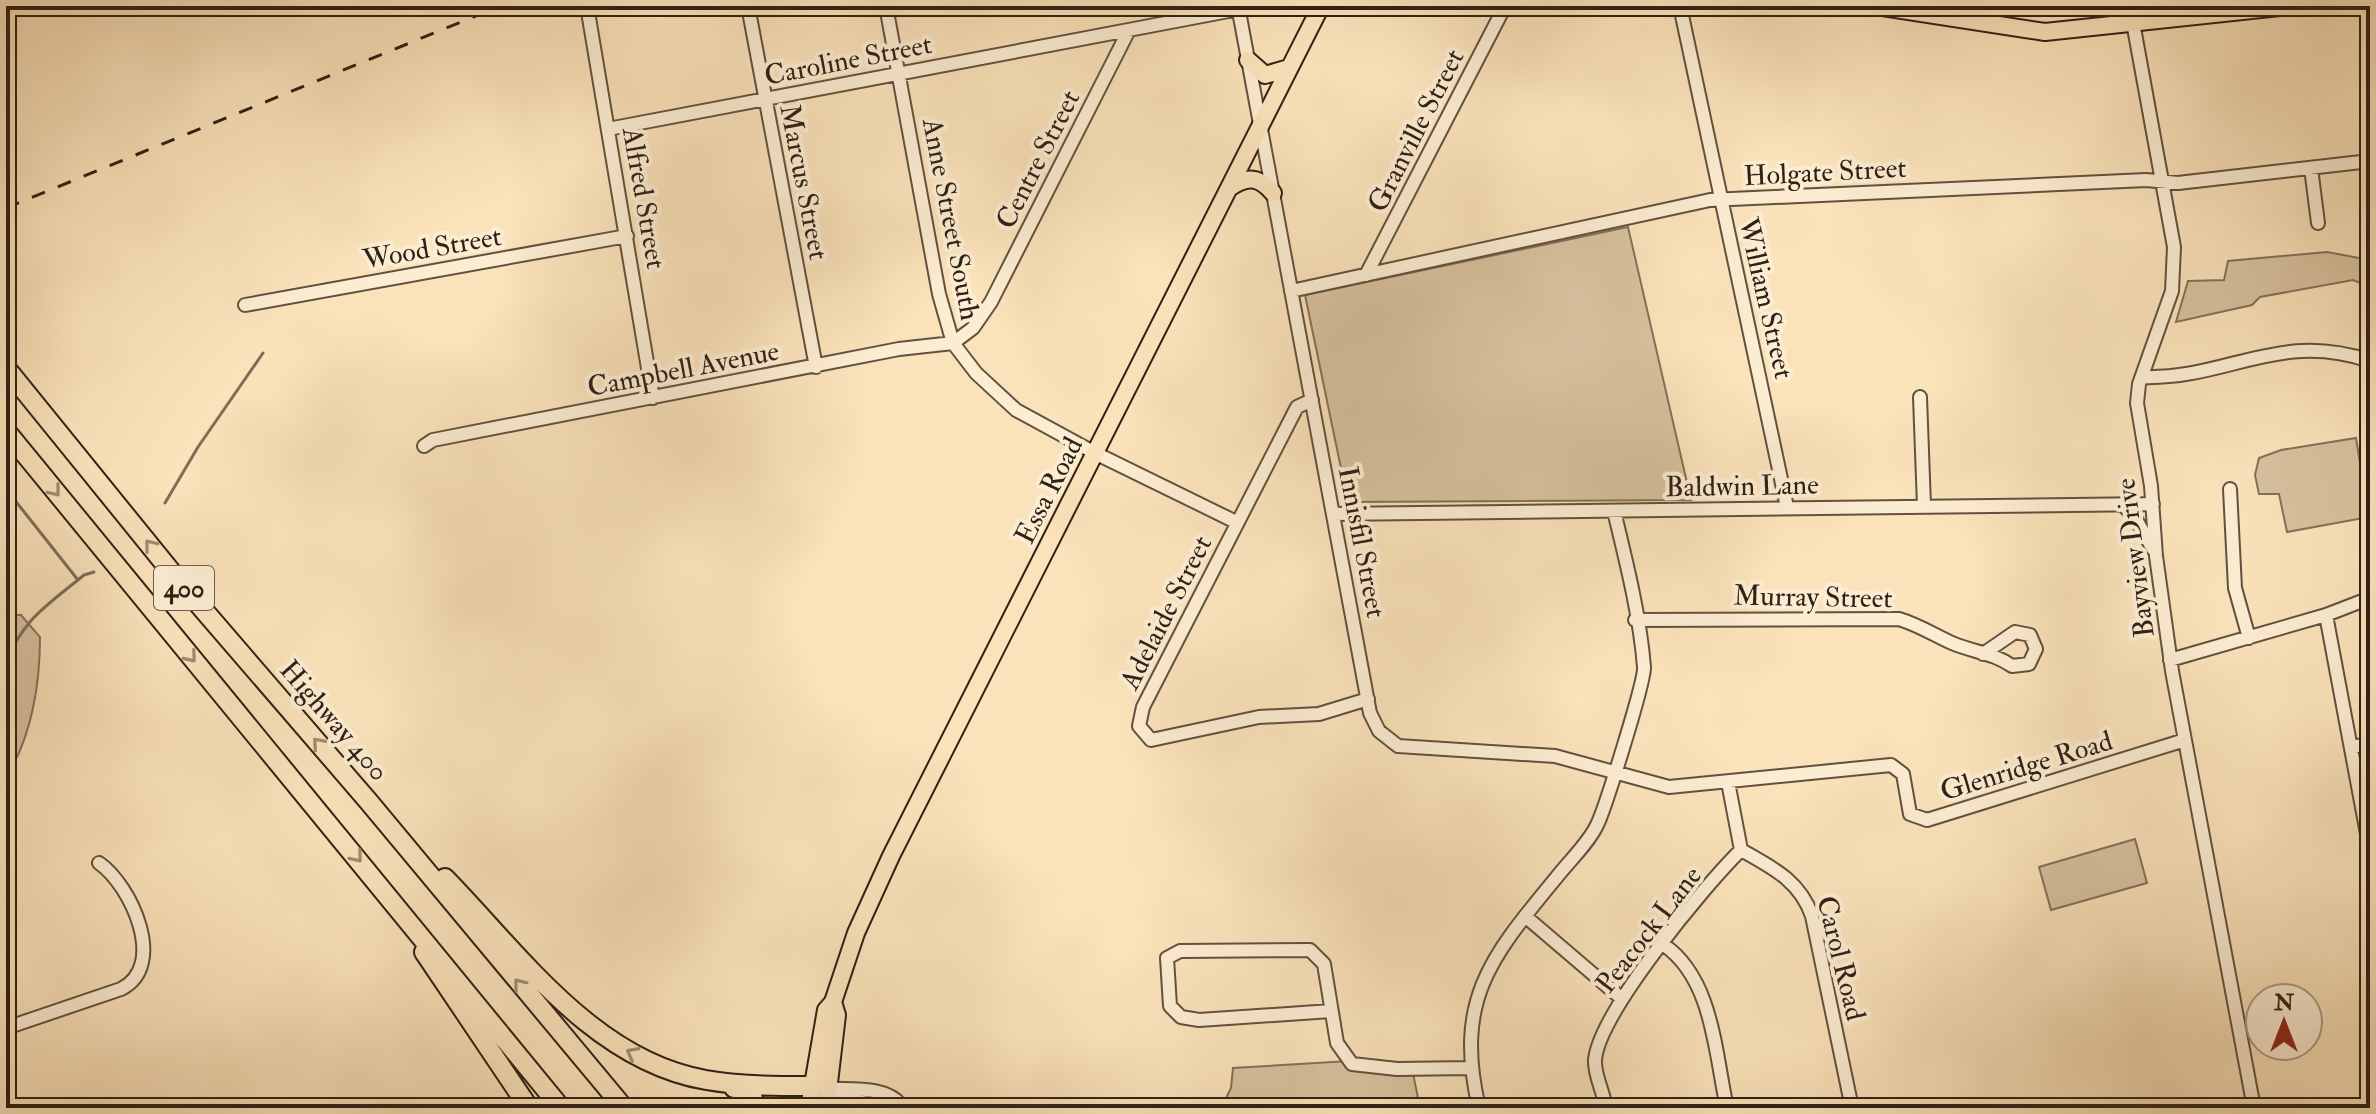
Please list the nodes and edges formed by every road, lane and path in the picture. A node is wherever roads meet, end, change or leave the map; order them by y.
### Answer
1 (587, 6) edge
2 (748, 6) edge
3 (886, 6) edge
4 (1321, 6) edge
5 (1505, 6) edge
6 (1680, 6) edge
7 (1876, 6) edge
8 (2130, 6) edge
9 (2291, 6) edge
10 (1238, 7) edge
11 (2133, 25) junction
12 (1129, 30) junction
13 (1248, 60) junction
14 (1289, 68) junction
15 (899, 74) junction
16 (765, 100) junction
17 (1261, 124) junction
18 (608, 129) junction
19 (2370, 161) edge
20 (2311, 168) junction
21 (2162, 182) junction
22 (1228, 189) junction
23 (1273, 193) junction
24 (1720, 200) junction
25 (2318, 223) dead end
26 (627, 236) junction
27 (1366, 275) junction
28 (1291, 291) junction
29 (245, 305) dead end
30 (953, 343) junction
31 (2370, 361) edge
32 (816, 367) junction
33 (6, 368) edge
34 (2142, 377) junction
35 (1920, 397) dead end
36 (653, 398) junction
37 (1312, 400) junction
38 (6, 431) edge
39 (424, 446) dead end
40 (1095, 453) junction
41 (2230, 489) dead end
42 (2122, 504) junction
43 (2153, 504) junction
44 (1924, 506) junction
45 (1787, 507) junction
46 (1614, 511) junction
47 (1333, 514) junction
48 (1236, 522) junction
49 (2156, 556) junction
50 (2370, 598) edge
51 (2326, 615) junction
52 (1635, 620) junction
53 (2249, 638) junction
54 (1983, 654) dead end
55 (2170, 660) junction
56 (1368, 699) junction
57 (2185, 740) junction
58 (2370, 744) edge
59 (2351, 747) junction
60 (1614, 772) junction
61 (1728, 782) junction
62 (369, 802) junction
63 (1741, 850) junction
64 (2370, 850) edge
65 (99, 863) dead end
66 (1525, 916) junction
67 (417, 930) junction
68 (1664, 945) junction
69 (1621, 998) junction
70 (1331, 1011) junction
71 (6, 1028) edge
72 (1470, 1068) junction
73 (705, 1080) junction
74 (818, 1088) junction
75 (6, 1103) edge
76 (906, 1107) edge
77 (26, 1108) edge
78 (529, 1108) edge
79 (561, 1108) edge
80 (624, 1108) edge
81 (754, 1108) edge
82 (809, 1108) edge
83 (826, 1108) edge
84 (1479, 1108) edge
85 (1606, 1108) edge
86 (1727, 1108) edge
87 (1852, 1108) edge
88 (2254, 1108) edge

1 - 18 street, Alfred Street
2 - 16 street, Marcus Street
3 - 15 street, Anne Street South
4 - 14 main road, Essa Road
5 - 27 street, Granville Street
6 - 24 street, William Street
7 - 11 main road
8 - 11 street, Bayview Drive
9 - 11 main road
10 - 12 street, Caroline Street
10 - 13 street, Innisfil Street
11 - 21 street, Bayview Drive
12 - 15 street, Caroline Street
12 - 30 street, Centre Street
13 - 14 main road
13 - 17 street, Innisfil Street
14 - 17 main road, Essa Road
15 - 16 street, Caroline Street
15 - 30 street, Anne Street South
16 - 18 street, Caroline Street
16 - 32 street, Marcus Street
17 - 22 main road, Essa Road
17 - 23 street, Innisfil Street
18 - 26 street, Alfred Street
19 - 20 street, Holgate Street
20 - 21 street, Holgate Street
20 - 25 street
21 - 24 street, Holgate Street
21 - 34 street, Bayview Drive
22 - 23 main road
22 - 40 main road, Essa Road
23 - 28 street, Innisfil Street
24 - 27 street, Holgate Street
24 - 45 street, William Street
26 - 29 street, Wood Street
26 - 36 street, Alfred Street
27 - 28 street, Holgate Street
28 - 37 street, Innisfil Street
30 - 32 street, Campbell Avenue
30 - 40 street, Anne Street South
31 - 34 street
32 - 36 street, Campbell Avenue
62 -> 33 highway, Highway 400 / 400
34 - 43 street, Bayview Drive
35 - 44 street
36 - 39 street, Campbell Avenue
37 - 47 street, Innisfil Street
37 - 48 street, Adelaide Street
38 -> 67 highway, 400
40 - 48 street, Anne Street South
40 - 74 main road, Essa Road
41 - 53 street
42 - 43 street, Baldwin Lane
42 - 44 street, Baldwin Lane
42 - 49 street
43 - 49 street, Bayview Drive
44 - 45 street, Baldwin Lane
45 - 46 street, Baldwin Lane
46 - 47 street, Baldwin Lane
46 - 52 street
47 - 56 street, Innisfil Street
48 - 56 street, Adelaide Street
49 - 55 street, Bayview Drive
50 - 51 street
51 - 53 street
51 - 59 street
52 - 54 street, Murray Street
52 - 60 street
53 - 55 street
55 - 57 street, Bayview Drive
56 - 60 street, Innisfil Street
57 - 61 street, Glenridge Road
57 - 88 street, Bayview Drive
58 - 59 street
59 - 64 street
60 - 61 street, Innisfil Street
60 - 66 street
61 - 63 street
73 -> 62 highway
80 -> 62 highway, Highway 400 / 400
63 - 68 street, Peacock Lane
63 - 87 street, Carol Road
65 - 71 street
66 - 69 street
66 - 72 street
67 - 78 highway
67 - 79 highway, 400
68 - 69 street, Peacock Lane
68 - 86 street
69 - 85 street, Peacock Lane
70 - 70 street
70 - 72 street
72 - 84 street
73 - 74 highway
73 - 81 highway
74 - 76 street
74 - 82 main road, Essa Road
74 - 83 main road, Essa Road
75 - 77 street

